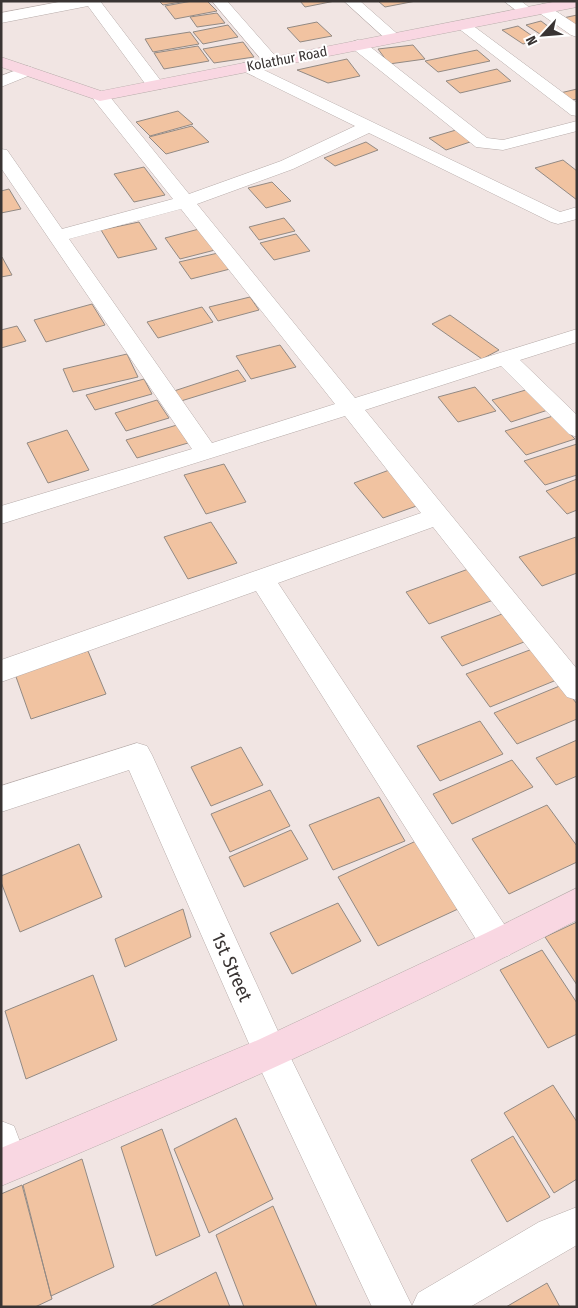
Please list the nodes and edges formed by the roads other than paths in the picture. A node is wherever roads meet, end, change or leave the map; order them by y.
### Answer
1 (90, 1) edge
2 (219, 1) edge
3 (351, 1) edge
4 (511, 1) edge
5 (577, 2) edge
6 (535, 10) junction
7 (1, 18) edge
8 (463, 25) junction
9 (577, 32) edge
10 (394, 38) junction
11 (358, 45) junction
12 (1, 62) edge
13 (272, 62) junction
14 (247, 67) junction
15 (27, 71) junction
16 (1, 82) edge
17 (155, 85) junction
18 (100, 96) junction
19 (577, 111) edge
20 (369, 126) junction
21 (577, 126) edge
22 (1, 154) edge
23 (185, 202) junction
24 (577, 213) edge
25 (58, 236) junction
26 (577, 335) edge
27 (504, 357) junction
28 (350, 407) junction
29 (577, 430) edge
30 (206, 452) junction
31 (1, 515) edge
32 (438, 516) junction
33 (261, 578) junction
34 (1, 671) edge
35 (577, 689) edge
36 (1, 799) edge
37 (577, 903) edge
38 (498, 944) junction
39 (270, 1052) junction
40 (4, 1156) edge
41 (577, 1226) edge
42 (393, 1307) edge
43 (432, 1307) edge

1 - 7 street
1 - 17 street
2 - 13 street
3 - 10 street
4 - 6 street
5 - 6 street, Kolathur Road
6 - 8 street, Kolathur Road
6 - 9 street
8 - 10 street, Kolathur Road
8 - 19 street
10 - 11 street, Kolathur Road
11 - 13 street, Kolathur Road
11 - 21 street
12 - 15 street
13 - 14 street, Kolathur Road
14 - 17 street, Kolathur Road
14 - 20 street
15 - 16 street
15 - 18 street
17 - 18 street, Kolathur Road
18 - 23 street
20 - 23 street
20 - 24 street
22 - 25 street
23 - 25 street
23 - 28 street
25 - 30 street
26 - 27 street
27 - 28 street
27 - 29 street
28 - 30 street
28 - 32 street
30 - 31 street
32 - 33 street
32 - 35 street
33 - 34 street
33 - 38 street
36 - 39 street, 1st Street
37 - 38 street
38 - 39 street
39 - 40 street
39 - 42 street, 1st Street
41 - 43 street

